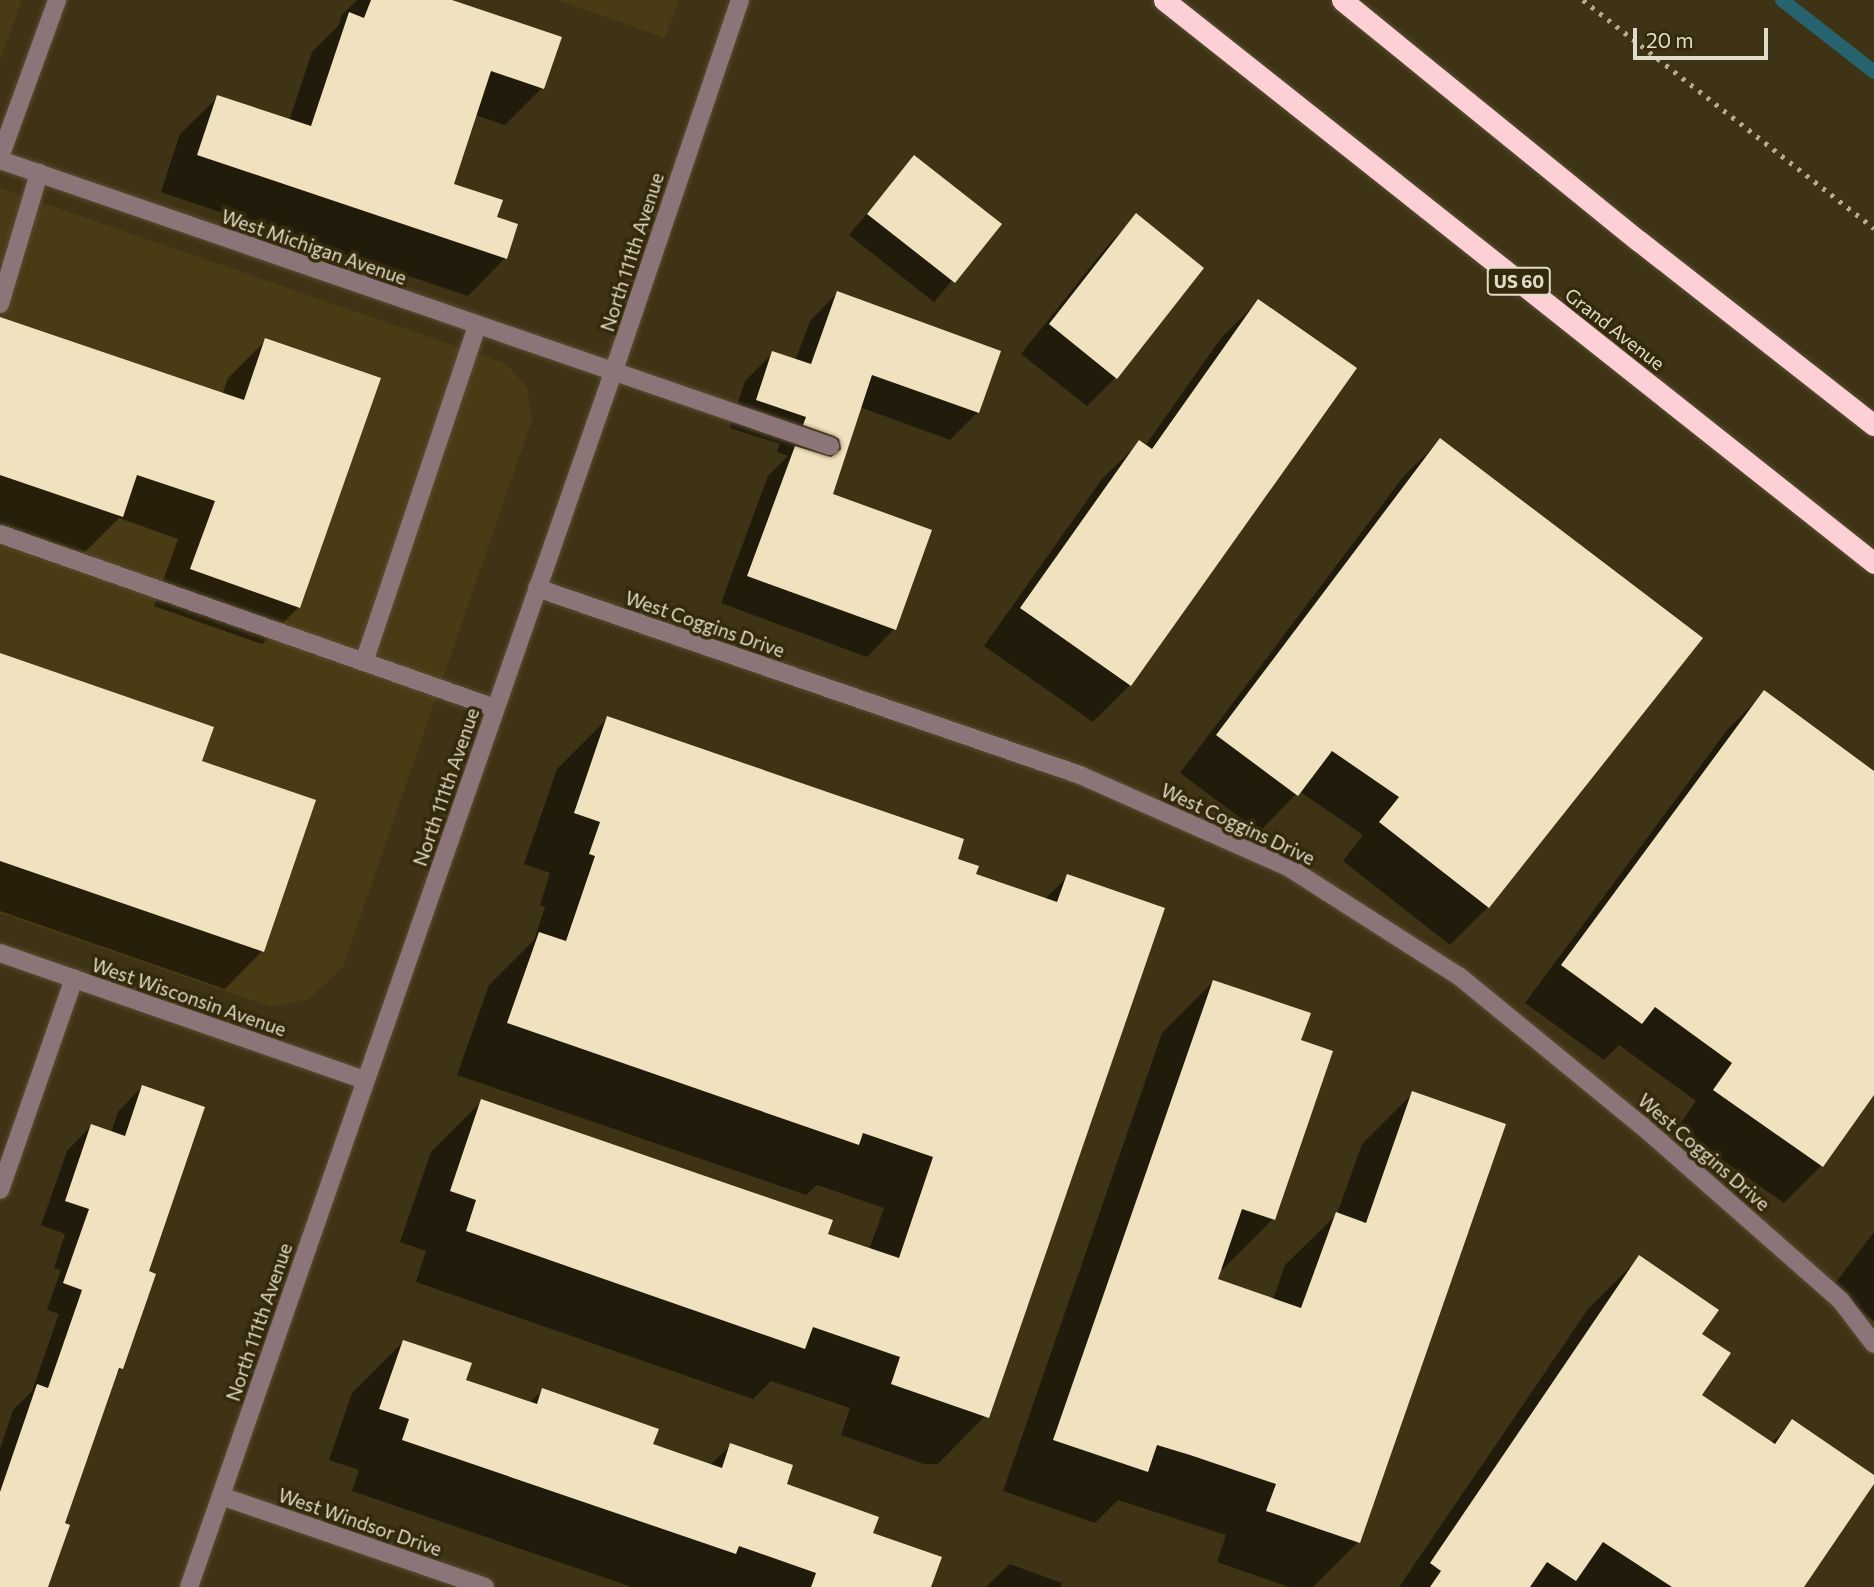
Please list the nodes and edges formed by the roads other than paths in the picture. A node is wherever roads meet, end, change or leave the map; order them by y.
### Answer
1 (57, 0) edge
2 (740, 0) edge
3 (1164, 0) edge
4 (1342, 0) edge
5 (0, 159) edge
6 (39, 173) junction
7 (0, 304) edge
8 (477, 326) junction
9 (613, 373) junction
10 (1874, 425) edge
11 (830, 446) dead end
12 (0, 534) edge
13 (1874, 563) edge
14 (537, 588) junction
15 (364, 662) junction
16 (495, 708) junction
17 (0, 953) edge
18 (74, 979) junction
19 (364, 1080) junction
20 (0, 1190) edge
21 (1874, 1344) edge
22 (221, 1496) junction
23 (189, 1587) edge
24 (485, 1587) edge

1 - 5 street
2 - 9 street, North 111th Avenue
3 - 13 highway, Grand Avenue / US 60
4 - 10 highway
5 - 6 street, West Michigan Avenue
6 - 7 street
6 - 8 street, West Michigan Avenue
8 - 9 street, West Michigan Avenue
8 - 15 street
9 - 11 street, West Michigan Avenue
9 - 14 street, North 111th Avenue
12 - 15 street
14 - 16 street, North 111th Avenue
14 - 21 street, West Coggins Drive
15 - 16 street
16 - 19 street, North 111th Avenue
17 - 18 street, West Wisconsin Avenue
18 - 19 street, West Wisconsin Avenue
18 - 20 street
19 - 22 street, North 111th Avenue
22 - 23 street, North 111th Avenue
22 - 24 street, West Windsor Drive

